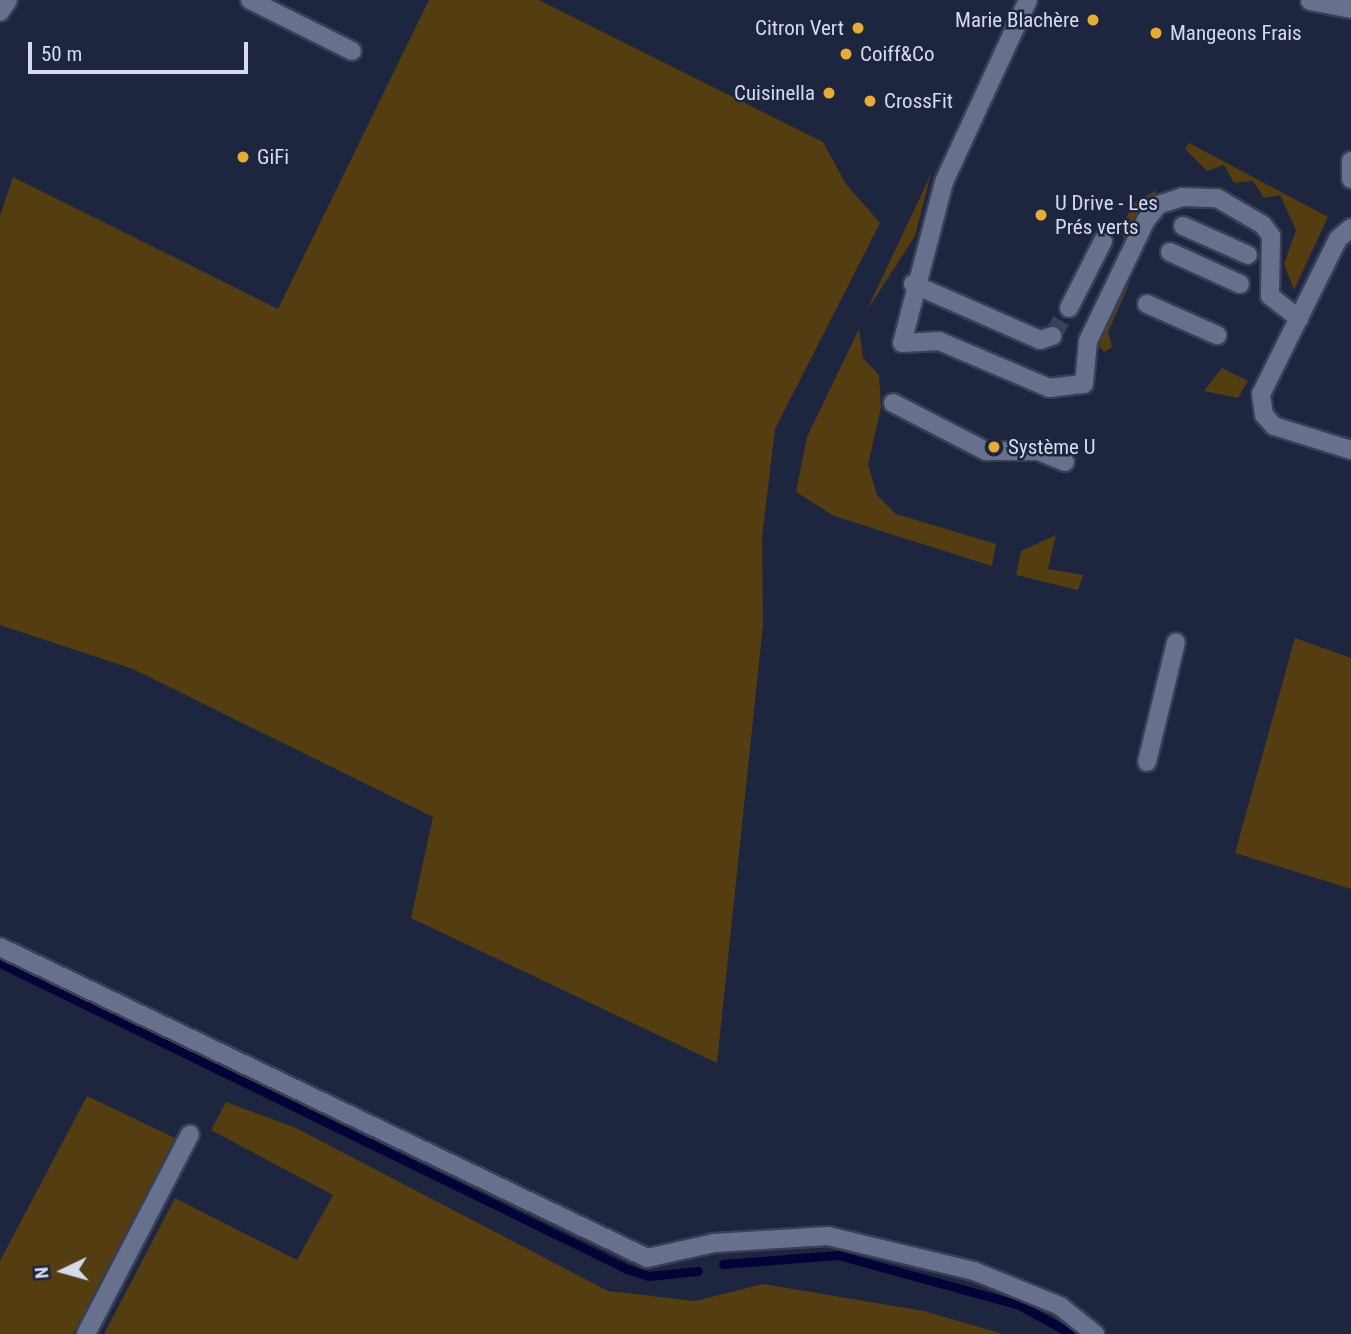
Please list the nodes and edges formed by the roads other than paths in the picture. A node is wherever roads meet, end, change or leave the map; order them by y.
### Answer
1 (8, 0) edge
2 (250, 0) edge
3 (1028, 0) edge
4 (1310, 1) edge
5 (1351, 9) edge
6 (0, 12) edge
7 (352, 51) dead end
8 (1351, 161) edge
9 (1351, 179) edge
10 (1183, 226) dead end
11 (1351, 228) edge
12 (1103, 241) dead end
13 (1170, 252) dead end
14 (1248, 256) dead end
15 (1240, 284) dead end
16 (912, 285) junction
17 (1147, 304) dead end
18 (1069, 308) tunnel mouth
19 (1299, 319) junction
20 (1217, 335) dead end
21 (1052, 336) dead end
22 (893, 402) dead end
23 (1351, 450) edge
24 (1065, 462) dead end
25 (1176, 642) dead end
26 (1147, 762) dead end
27 (0, 947) edge
28 (190, 1134) dead end
29 (86, 1334) edge
30 (1095, 1334) edge

1 - 6 street
2 - 7 street
3 - 16 street
4 - 5 street
8 - 9 street
10 - 14 street
11 - 19 street
12 - 18 street
13 - 15 street
16 - 19 street
16 - 21 street
17 - 20 street
19 - 23 street
22 - 24 street
25 - 26 street
27 - 30 street
28 - 29 street

